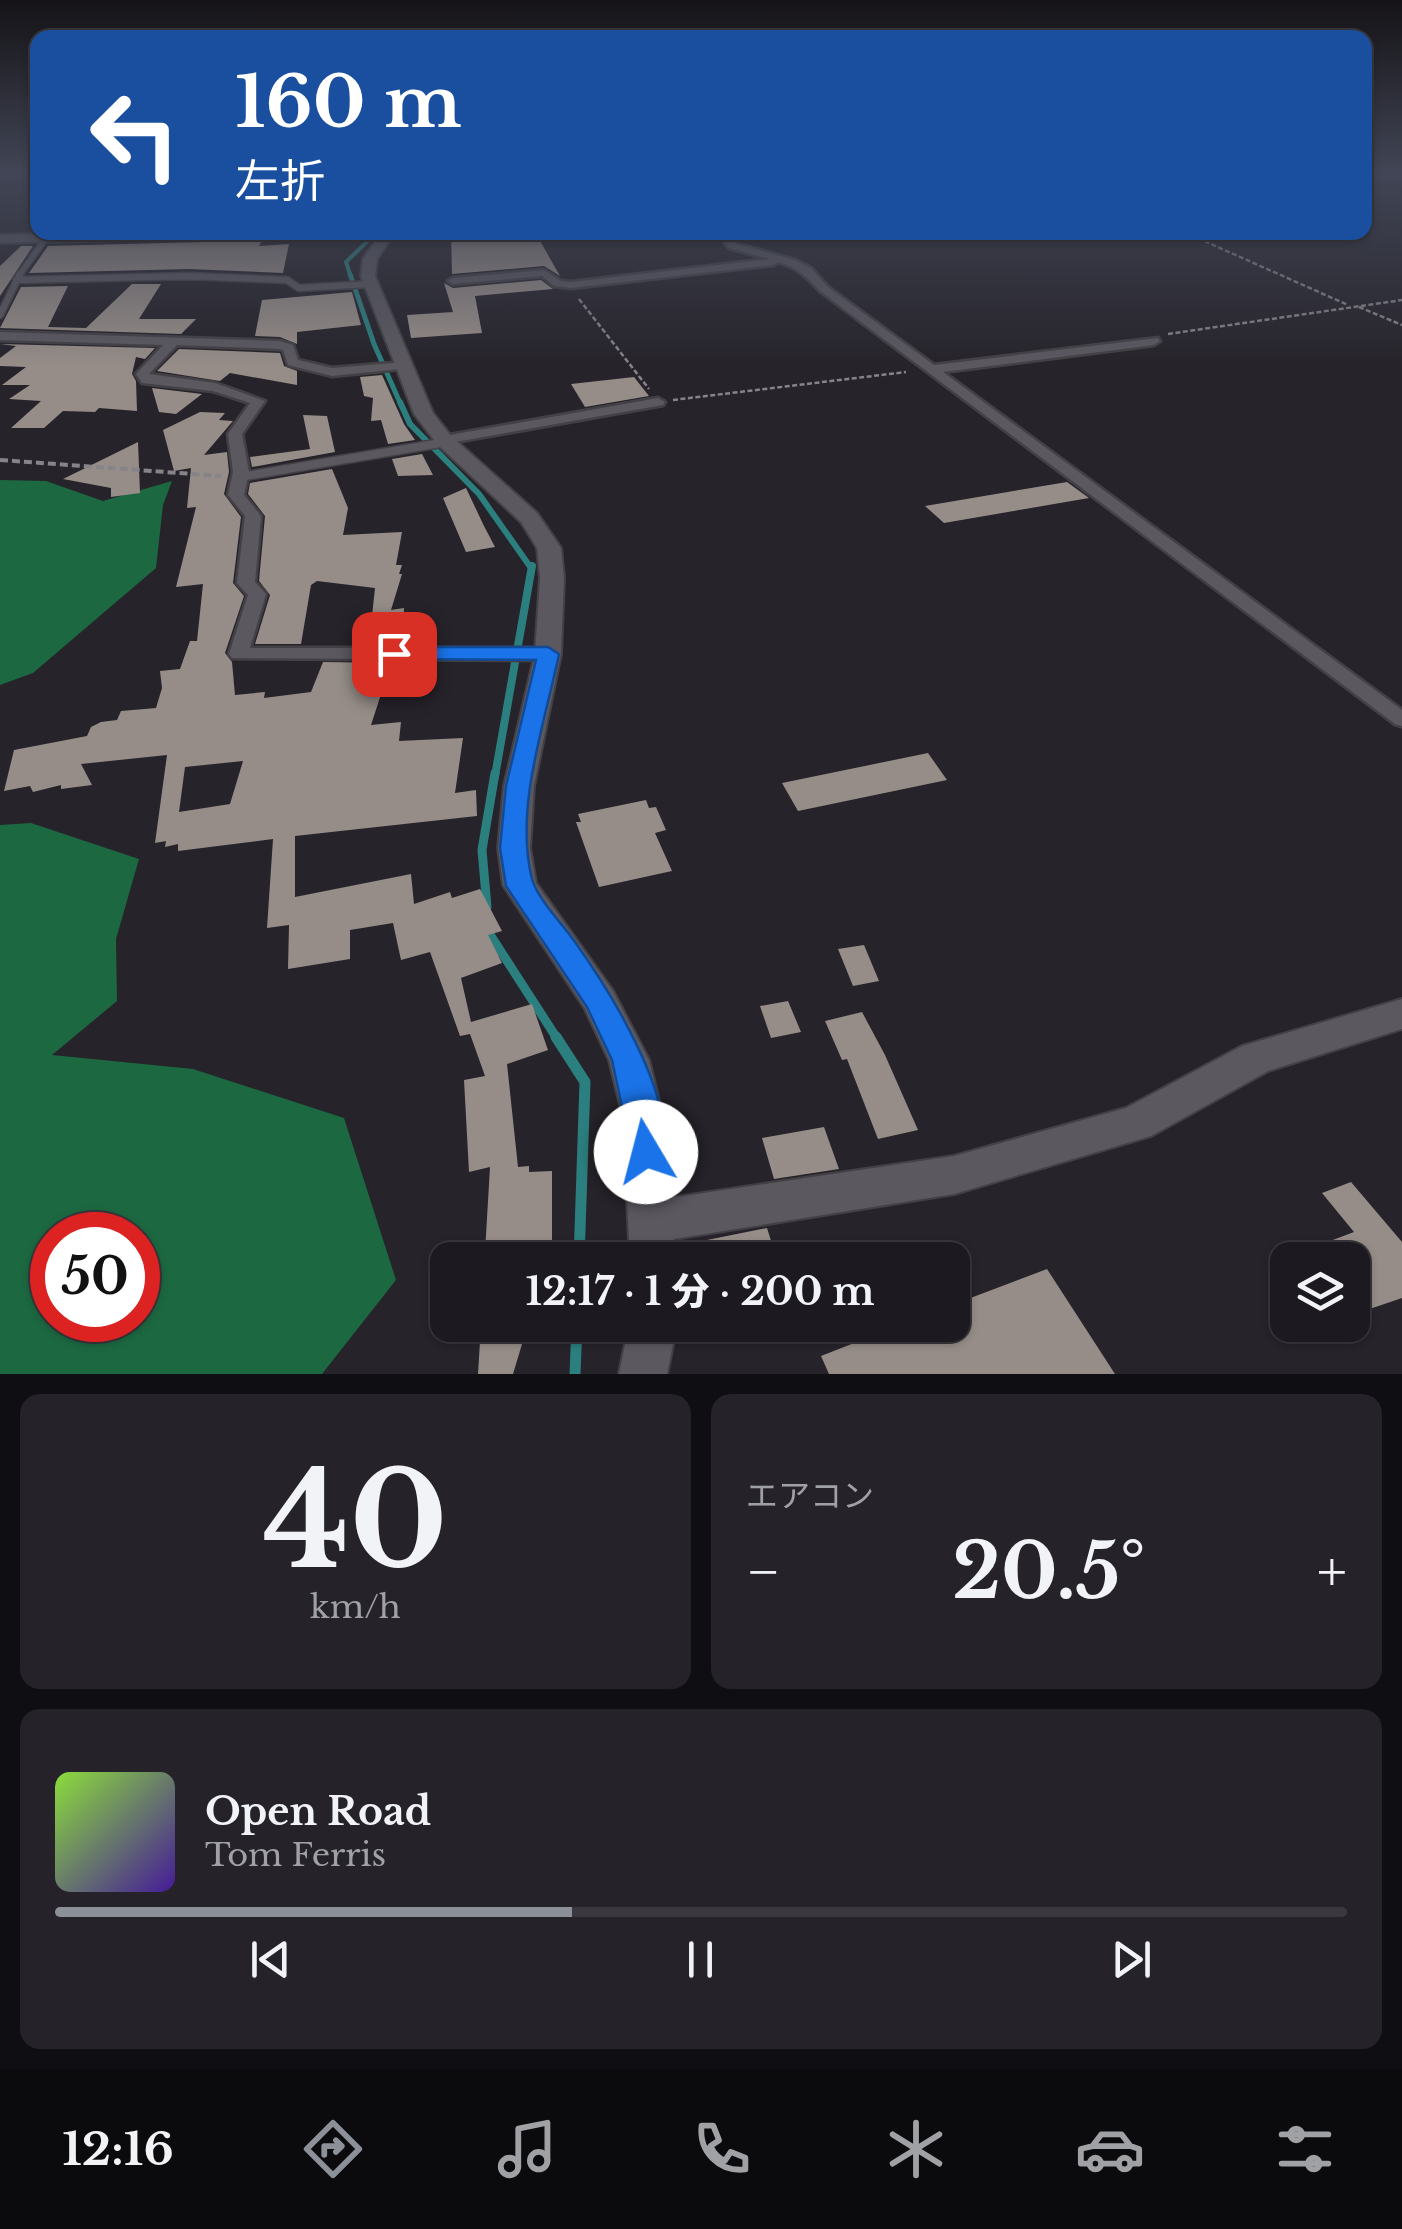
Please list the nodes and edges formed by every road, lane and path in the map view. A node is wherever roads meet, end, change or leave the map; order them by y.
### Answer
1 (45, 240) edge
2 (383, 240) edge
3 (729, 240) edge
4 (1202, 240) edge
5 (785, 261) junction
6 (16, 280) junction
7 (453, 281) dead end
8 (370, 284) junction
9 (571, 285) junction
10 (1402, 300) edge
11 (1354, 306) junction
12 (0, 315) edge
13 (1402, 325) edge
14 (0, 336) edge
15 (1154, 341) joint
16 (173, 342) junction
17 (401, 364) junction
18 (934, 369) junction
19 (658, 402) junction
20 (445, 441) junction
21 (0, 460) edge
22 (240, 477) junction
23 (548, 654) junction
24 (1402, 720) edge
25 (1402, 1014) edge
26 (653, 1240) edge
27 (650, 1342) edge
28 (643, 1374) edge

1 - 6 lane
2 - 8 main road
3 - 5 street
4 - 11 path
5 - 9 street
5 - 18 street
6 - 8 lane
6 - 12 lane
7 - 9 street
8 - 17 main road
9 - 19 path
10 - 11 path
11 - 13 path
11 - 15 path
14 - 16 street
15 - 18 street
16 - 17 street
16 - 22 street
17 - 20 main road
18 - 19 path
18 - 24 street
19 - 20 street
20 - 22 lane
20 - 23 main road
21 - 22 path
22 - 23 street
23 - 26 main road
25 - 26 main road
27 - 28 main road

